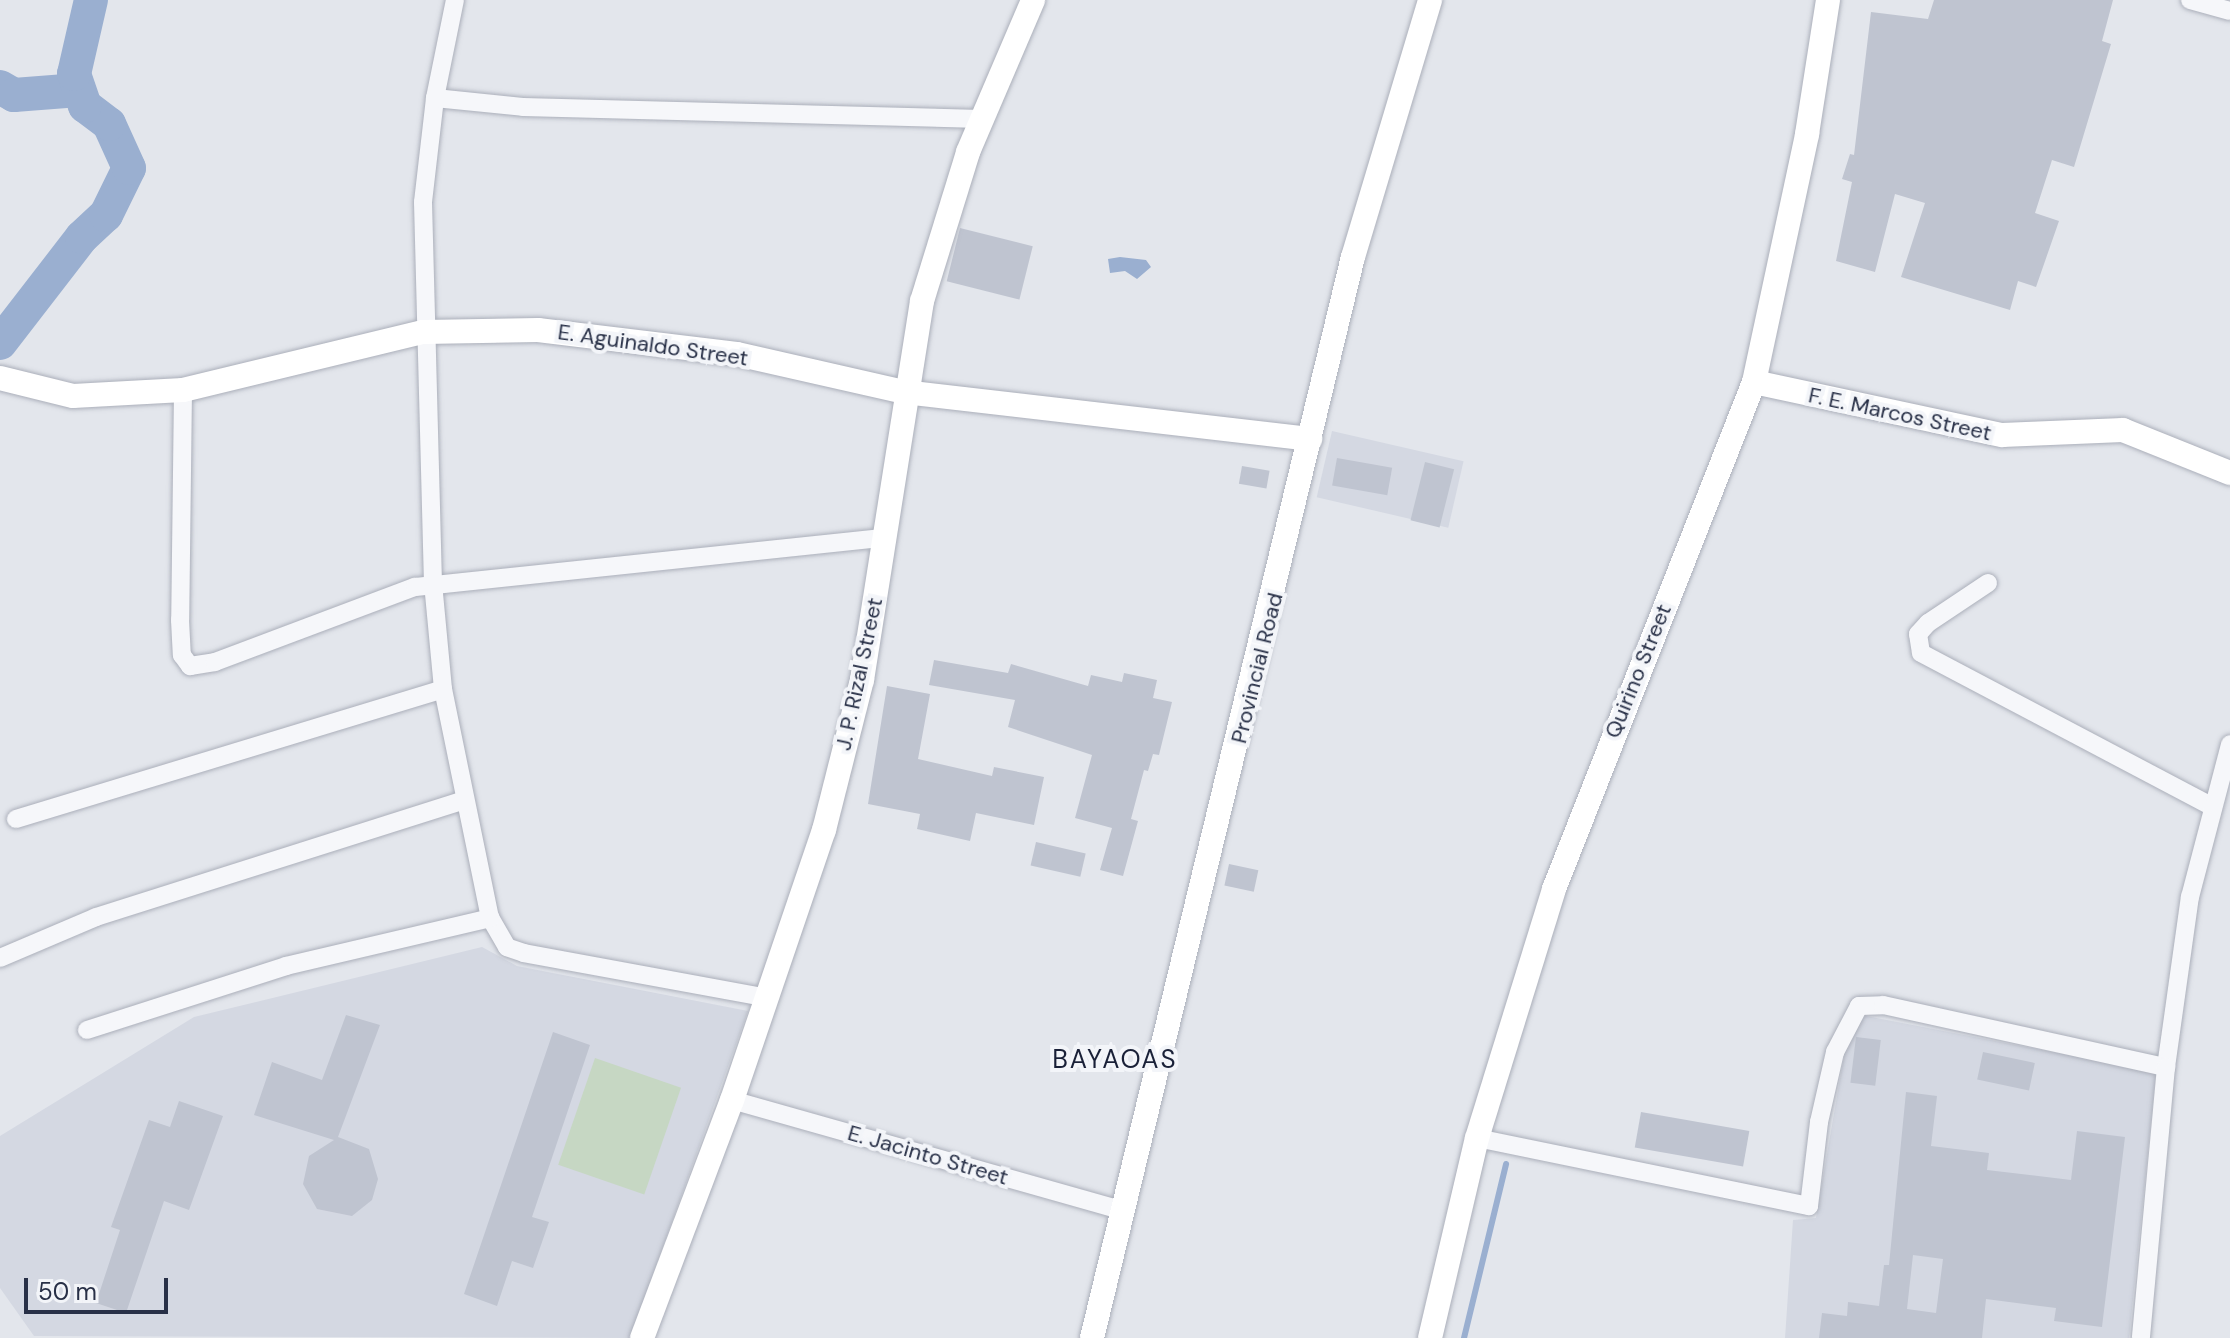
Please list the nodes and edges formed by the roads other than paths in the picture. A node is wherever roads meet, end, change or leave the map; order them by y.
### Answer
1 (455, 0) edge
2 (1033, 0) edge
3 (1430, 0) edge
4 (1828, 0) edge
5 (2190, 0) edge
6 (2230, 11) edge
7 (435, 98) junction
8 (982, 119) junction
9 (423, 332) junction
10 (0, 378) edge
11 (1754, 382) junction
12 (183, 390) junction
13 (904, 392) junction
14 (1310, 439) junction
15 (2230, 473) edge
16 (885, 538) junction
17 (1988, 583) dead end
18 (433, 584) junction
19 (443, 689) junction
20 (2230, 744) edge
21 (462, 801) junction
22 (2211, 806) junction
23 (16, 819) dead end
24 (490, 918) junction
25 (0, 958) edge
26 (763, 997) junction
27 (87, 1030) dead end
28 (2166, 1067) junction
29 (732, 1100) junction
30 (1477, 1138) junction
31 (1123, 1211) junction
32 (642, 1338) edge
33 (1092, 1338) edge
34 (1430, 1338) edge
35 (2141, 1338) edge

1 - 7 street
2 - 8 street, J. P. Rizal Street
3 - 14 street, Provincial Road
4 - 11 street, Quirino Street
5 - 6 street
7 - 8 street
7 - 9 street
8 - 13 street, J. P. Rizal Street
9 - 12 street, E. Aguinaldo Street
9 - 13 street, E. Aguinaldo Street
9 - 18 street
10 - 12 street, E. Aguinaldo Street
11 - 15 street, F. E. Marcos Street
11 - 30 street, Quirino Street
12 - 18 street
13 - 14 street, E. Aguinaldo Street
13 - 16 street, J. P. Rizal Street
14 - 31 street, Provincial Road
16 - 18 street
16 - 26 street, J. P. Rizal Street
17 - 22 street
18 - 19 street
19 - 21 street
19 - 23 street
20 - 22 street
21 - 24 street
21 - 25 street
22 - 28 street
24 - 26 street
24 - 27 street
26 - 29 street, J. P. Rizal Street
28 - 30 street
28 - 35 street
29 - 31 street, E. Jacinto Street
29 - 32 street, J. P. Rizal Street
30 - 34 street, Quirino Street
31 - 33 street, Provincial Road

